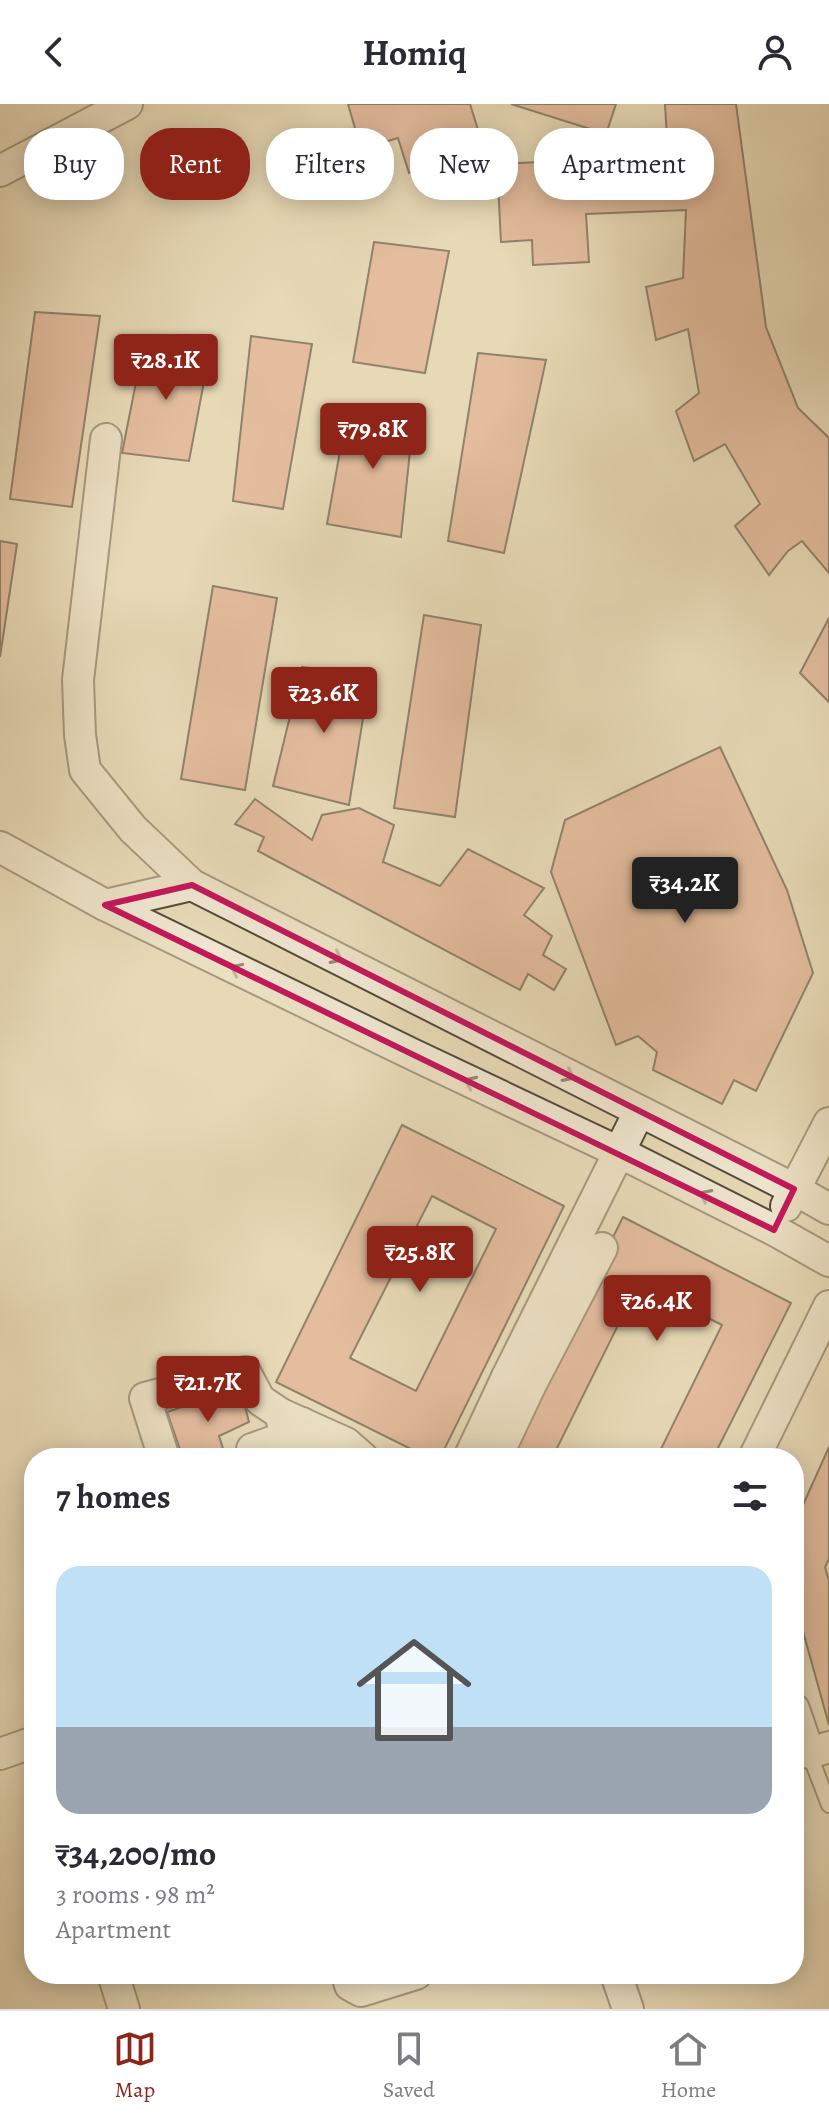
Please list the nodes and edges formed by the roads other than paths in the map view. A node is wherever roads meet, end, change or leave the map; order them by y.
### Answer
1 (127, 104) edge
2 (0, 171) edge
3 (106, 439) dead end
4 (0, 847) edge
5 (192, 885) junction
6 (105, 905) junction
7 (434, 1007) junction
8 (414, 1055) junction
9 (639, 1112) junction
10 (829, 1123) edge
11 (619, 1152) junction
12 (794, 1189) junction
13 (829, 1209) edge
14 (774, 1230) junction
15 (602, 1248) dead end
16 (827, 1253) edge
17 (829, 1306) edge
18 (519, 1382) junction
19 (292, 1418) junction
20 (161, 1448) edge
21 (255, 1448) edge
22 (306, 1448) edge
23 (352, 1448) edge
24 (476, 1448) edge
25 (499, 1448) edge
26 (759, 1448) edge
27 (804, 1725) edge
28 (24, 1746) edge
29 (819, 1750) edge
30 (0, 1754) edge
31 (829, 1805) edge
32 (116, 1984) edge
33 (350, 1984) edge
34 (384, 1984) edge
35 (619, 1984) edge
36 (124, 2009) edge
37 (628, 2009) edge

1 - 2 street
3 - 5 street
4 - 6 street
5 - 6 street
5 -> 7 street
8 -> 6 street
7 - 8 street
7 -> 9 street
11 -> 8 street
9 - 11 street
9 - 12 street
10 - 12 street
14 -> 11 street
11 - 18 street
12 - 13 street
12 - 14 street
14 - 16 street
15 - 18 street
17 - 26 street
18 - 24 street
18 - 25 street
19 - 20 street
19 - 21 street
19 - 22 street
19 - 23 street
27 - 29 street
28 - 30 street
29 - 31 lane
32 - 36 street
33 - 34 street
35 - 37 street

